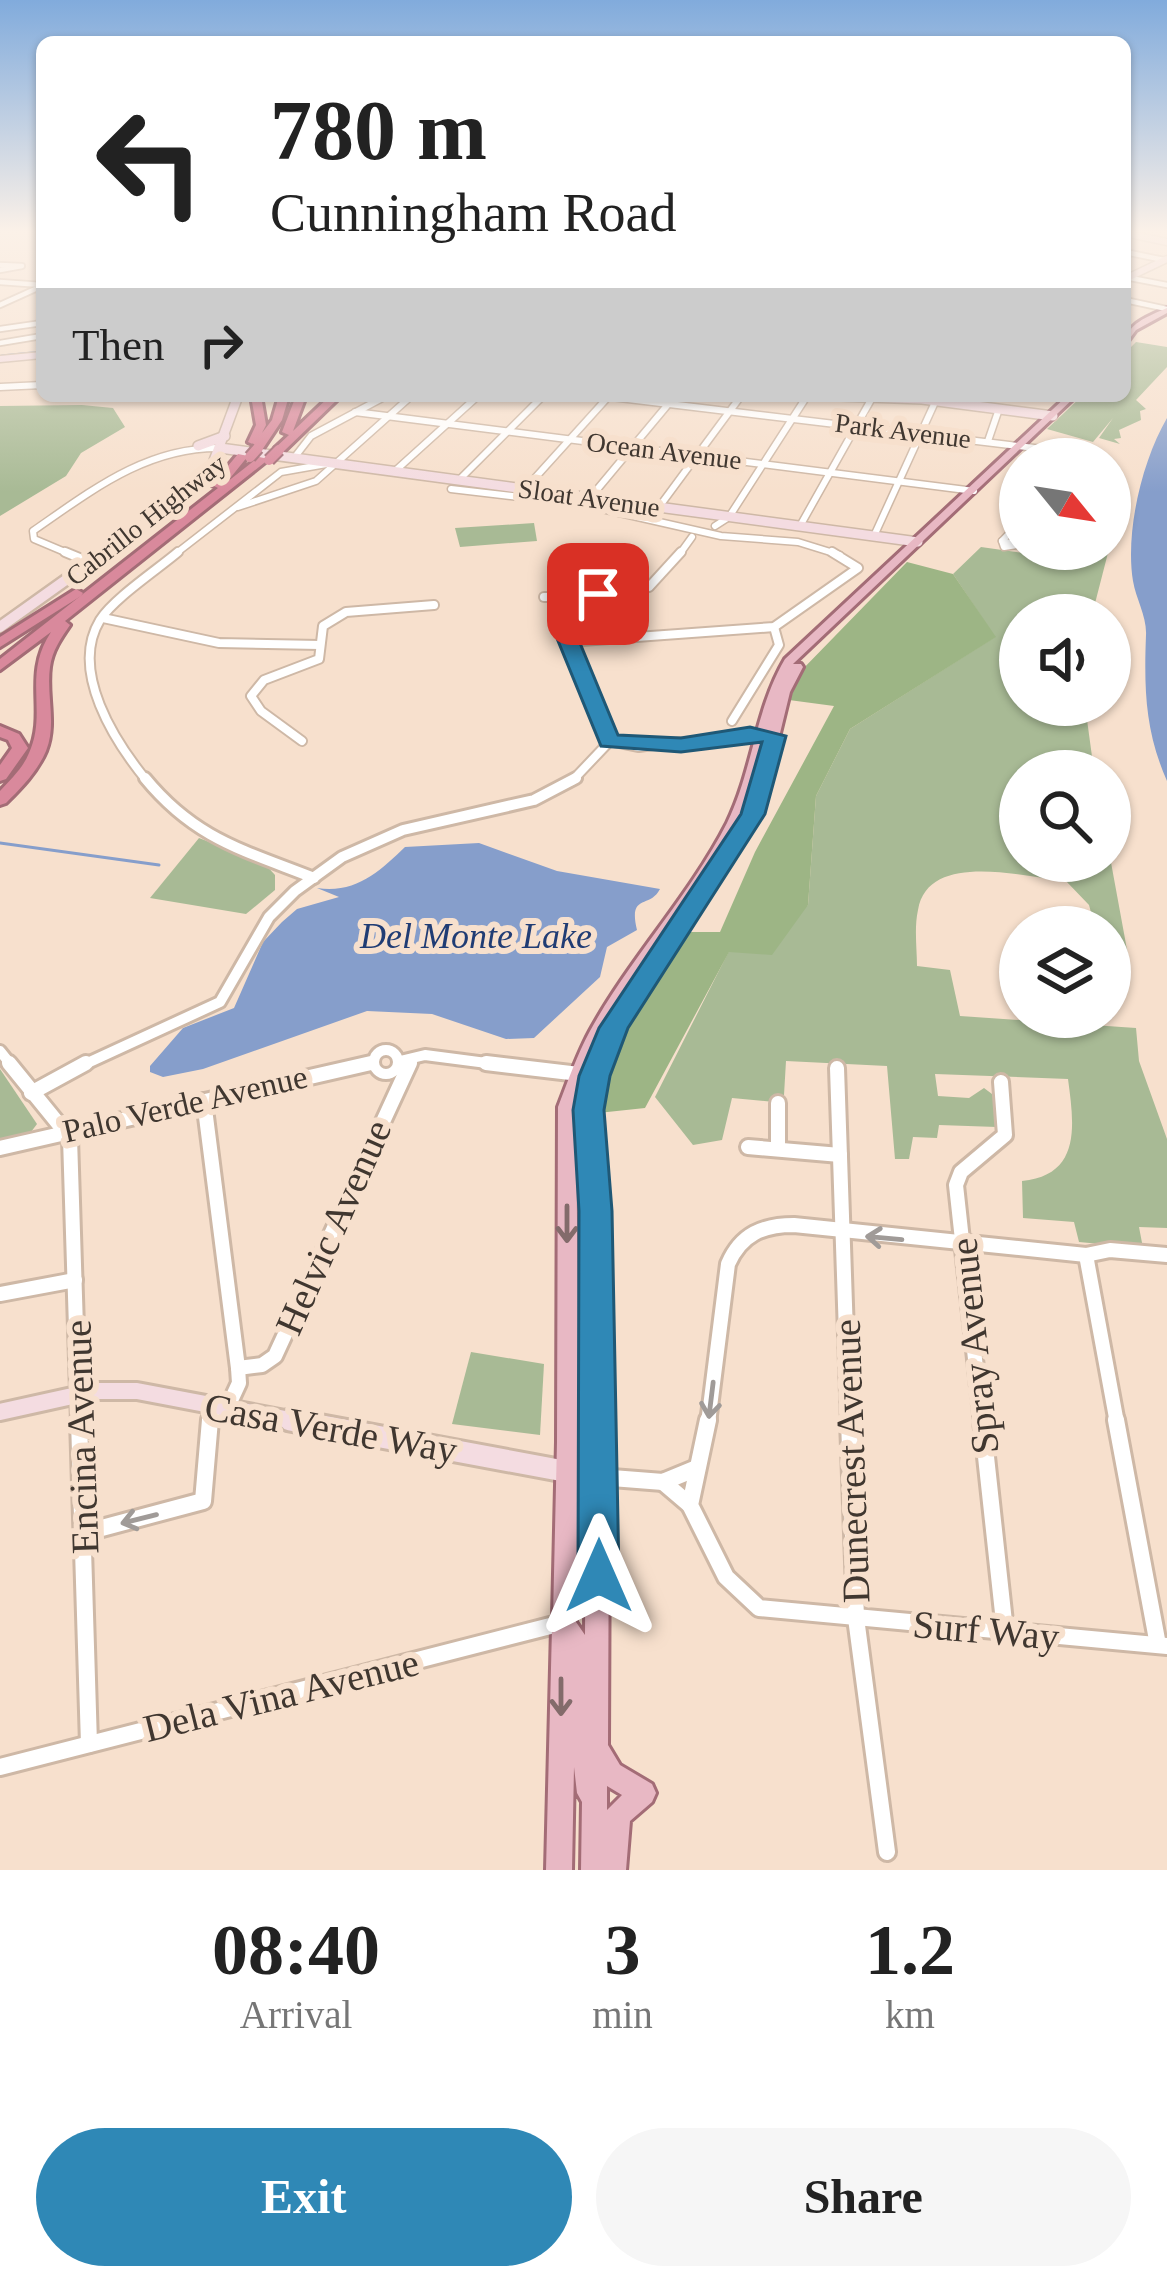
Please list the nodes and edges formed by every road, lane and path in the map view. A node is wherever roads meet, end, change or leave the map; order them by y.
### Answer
1 (1159, 317) edge
2 (36, 325) edge
3 (0, 329) edge
4 (1131, 334) edge
5 (36, 337) edge
6 (0, 343) edge
7 (36, 356) edge
8 (0, 359) edge
9 (36, 385) edge
10 (0, 387) edge
11 (236, 402) edge
12 (257, 402) edge
13 (281, 402) edge
14 (299, 402) edge
15 (328, 402) edge
16 (374, 402) edge
17 (404, 402) edge
18 (471, 402) edge
19 (537, 402) edge
20 (601, 402) edge
21 (652, 402) edge
22 (736, 402) edge
23 (803, 402) edge
24 (870, 402) edge
25 (935, 402) edge
26 (950, 402) edge
27 (1066, 402) edge
28 (668, 404) junction
29 (999, 409) junction
30 (729, 411) junction
31 (355, 412) junction
32 (388, 416) junction
33 (1053, 416) junction
34 (793, 418) junction
35 (447, 424) junction
36 (856, 426) junction
37 (508, 431) junction
38 (921, 434) junction
39 (225, 436) junction
40 (1030, 438) edge
41 (569, 439) junction
42 (988, 441) junction
43 (999, 442) edge
44 (198, 446) junction
45 (633, 447) junction
46 (218, 453) junction
47 (258, 453) junction
48 (698, 455) junction
49 (294, 458) junction
50 (332, 463) junction
51 (764, 464) junction
52 (999, 468) edge
53 (395, 471) junction
54 (831, 472) junction
55 (899, 481) junction
56 (268, 483) junction
57 (325, 485) dead end
58 (455, 485) junction
59 (525, 489) junction
60 (286, 491) junction
61 (974, 491) junction
62 (590, 498) junction
63 (659, 507) junction
64 (231, 510) junction
65 (729, 517) junction
66 (715, 526) dead end
67 (800, 526) junction
68 (694, 534) junction
69 (874, 536) junction
70 (919, 542) junction
71 (94, 564) junction
72 (128, 564) junction
73 (91, 584) junction
74 (544, 596) dead end
75 (604, 597) junction
76 (434, 605) dead end
77 (103, 618) junction
78 (1, 625) edge
79 (774, 628) junction
80 (568, 642) junction
81 (0, 643) edge
82 (320, 645) junction
83 (0, 653) edge
84 (0, 665) edge
85 (44, 704) junction
86 (731, 722) dead end
87 (0, 731) edge
88 (768, 736) junction
89 (302, 741) dead end
90 (610, 741) junction
91 (0, 780) edge
92 (0, 800) edge
93 (314, 878) junction
94 (0, 1051) edge
95 (405, 1062) junction
96 (837, 1068) dead end
97 (585, 1075) junction
98 (1001, 1082) dead end
99 (31, 1093) junction
100 (204, 1101) junction
101 (778, 1103) dead end
102 (66, 1132) junction
103 (748, 1147) dead end
104 (0, 1148) edge
105 (778, 1149) junction
106 (840, 1155) junction
107 (842, 1234) junction
108 (963, 1245) junction
109 (1086, 1256) junction
110 (1167, 1256) edge
111 (75, 1280) junction
112 (0, 1294) edge
113 (238, 1368) junction
114 (81, 1394) junction
115 (221, 1408) junction
116 (0, 1412) edge
117 (698, 1466) junction
118 (567, 1471) junction
119 (596, 1477) junction
120 (663, 1481) junction
121 (690, 1505) junction
122 (83, 1533) junction
123 (856, 1618) junction
124 (562, 1623) junction
125 (1005, 1631) junction
126 (1162, 1646) edge
127 (89, 1744) junction
128 (597, 1750) junction
129 (0, 1767) edge
130 (595, 1807) junction
131 (887, 1852) dead end
132 (559, 1870) edge
133 (594, 1870) edge
134 (613, 1870) edge

1 - 4 main road
2 - 3 street
5 - 6 street
7 - 8 street
9 - 10 street
11 - 39 street
12 - 47 highway
13 - 47 highway, Cabrillo Highway
14 - 47 highway, Cabrillo Highway
15 - 47 highway
16 - 31 street
17 - 32 street
18 - 35 street
19 - 37 street
20 - 41 street
21 - 28 street, Park Avenue
22 - 30 street
23 - 34 street
24 - 36 street
25 - 38 street
26 - 29 street
27 - 33 main road
28 - 30 street, Park Avenue
28 - 45 street
29 - 33 street
29 - 42 street
30 - 34 street, Park Avenue
30 - 48 street
31 - 32 street, Ocean Avenue
31 - 49 street
32 - 35 street, Ocean Avenue
32 - 50 street
33 - 40 main road
34 - 36 street, Park Avenue
34 - 51 street
35 - 37 street, Ocean Avenue
35 - 53 street
36 - 38 street, Park Avenue
36 - 54 street
37 - 41 street, Ocean Avenue
37 - 58 street
38 - 42 street, Park Avenue
38 - 55 street
39 - 44 street
39 - 46 street
41 - 45 street, Ocean Avenue
41 - 59 street
42 - 43 street, Park Avenue
44 - 46 street
44 - 71 street
45 - 48 street, Ocean Avenue
45 - 62 street
46 - 47 street
46 - 71 street
47 - 49 street, Sloat Avenue
47 - 72 highway, Cabrillo Highway
47 - 73 highway, Cabrillo Highway
48 - 51 street, Ocean Avenue
48 - 63 street
49 - 50 street, Sloat Avenue
50 - 53 street, Sloat Avenue
50 - 56 street
50 - 60 street
51 - 54 street, Ocean Avenue
51 - 65 street
52 - 61 main road
53 - 58 street, Sloat Avenue
54 - 55 street, Ocean Avenue
54 - 67 street
55 - 61 street, Ocean Avenue
55 - 69 street
56 - 60 street
56 - 64 street
57 - 60 street
58 - 59 street, Sloat Avenue
58 - 68 street
59 - 62 street, Sloat Avenue
60 - 64 street
61 - 70 main road
62 - 63 street, Sloat Avenue
63 - 65 street, Sloat Avenue
64 - 77 street
65 - 66 street
65 - 67 street, Sloat Avenue
67 - 69 street, Sloat Avenue
68 - 75 street
68 - 79 street
69 - 70 street, Sloat Avenue
70 - 88 main road
71 - 78 street
72 - 84 highway, Cabrillo Highway
72 - 85 highway
73 - 81 highway
73 - 83 highway, Cabrillo Highway
74 - 75 street
75 - 80 street
76 - 82 street
77 - 82 street
77 - 93 street
79 - 80 street
79 - 86 street
80 - 90 street
82 - 89 street
85 - 91 highway
85 - 92 highway
87 - 91 highway
88 - 90 street
88 - 97 main road
90 - 93 street
93 - 99 street
94 - 99 street
95 - 97 street
95 - 100 street, Palo Verde Avenue
95 - 113 street, Helvic Avenue
96 - 106 street, Dunecrest Avenue
97 -> 118 main road
97 - 119 main road
98 - 108 street, Spray Avenue
99 - 102 street
100 - 102 street, Palo Verde Avenue
100 - 113 street
101 - 105 street
102 - 104 street, Palo Verde Avenue
102 - 111 street, Encina Avenue
103 - 105 street
105 - 106 street
106 - 107 street, Dunecrest Avenue
108 -> 107 street
107 -> 117 street
107 - 123 street, Dunecrest Avenue
108 - 109 street
108 - 125 street, Spray Avenue
109 - 110 street
109 - 126 street
111 - 112 street
111 - 114 street, Encina Avenue
113 - 115 street
114 - 115 street, Casa Verde Way
114 - 116 street, Casa Verde Way
114 - 122 street, Encina Avenue
115 - 118 street, Casa Verde Way
115 -> 122 street
117 - 120 street, Casa Verde Way
117 - 121 street
118 - 119 street, Casa Verde Way
118 - 124 main road
119 - 120 street, Casa Verde Way
119 - 128 main road
120 - 121 street
121 - 123 street, Surf Way
122 - 127 street, Encina Avenue
123 - 125 street, Surf Way
123 - 131 street, Dunecrest Avenue
124 - 127 street, Dela Vina Avenue
124 - 130 main road
124 -> 132 main road
125 - 126 street, Surf Way
127 - 129 street, Dela Vina Avenue
128 - 130 main road
128 - 134 main road
130 - 133 main road

